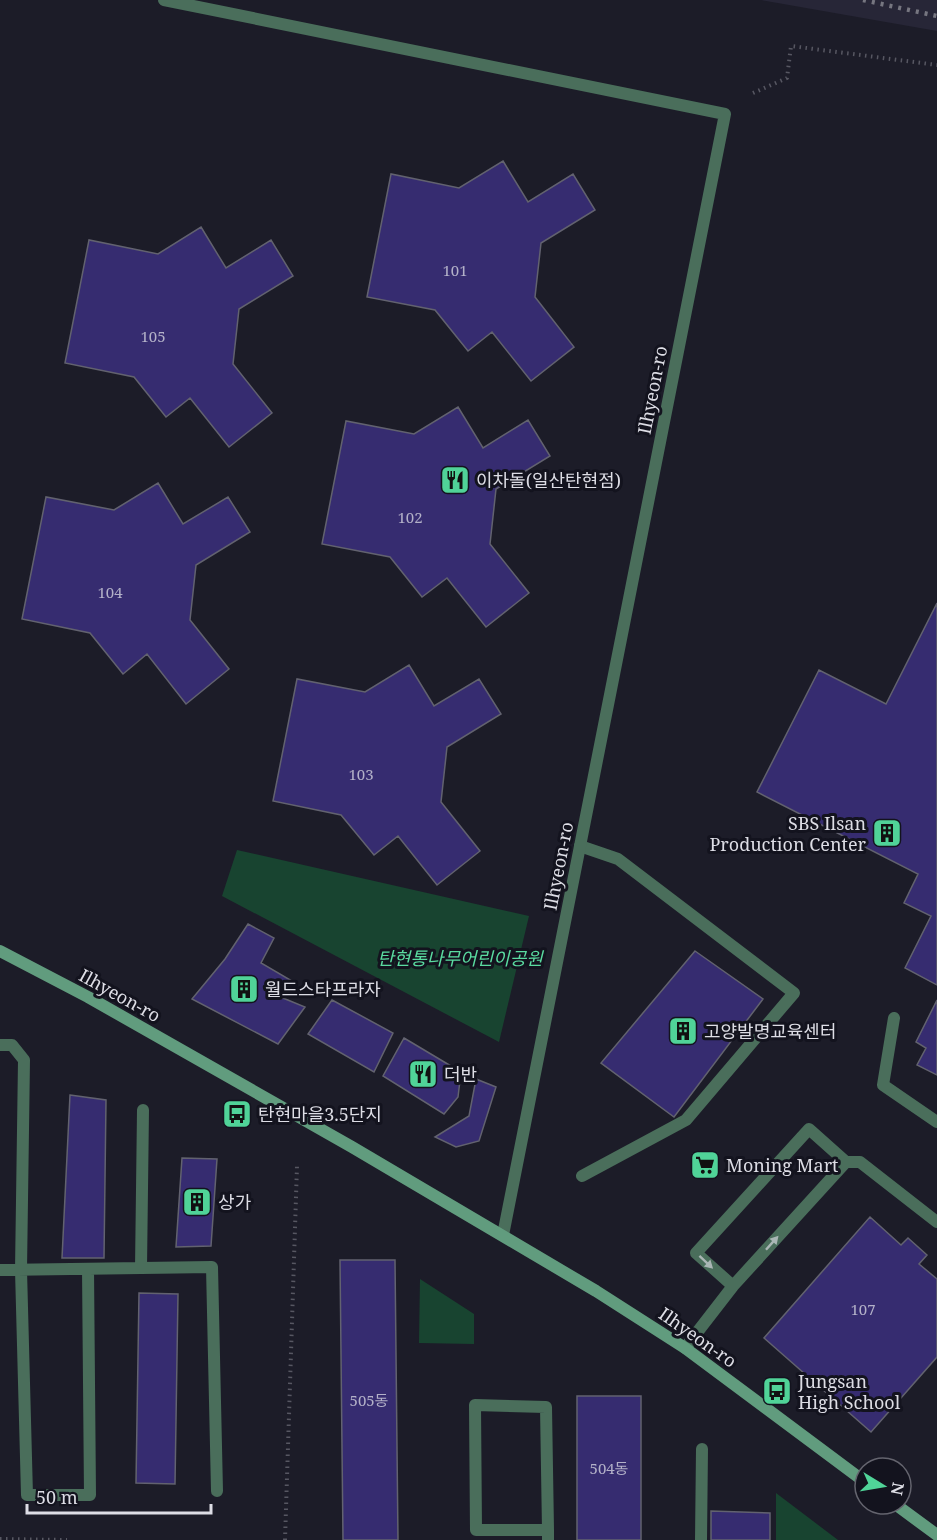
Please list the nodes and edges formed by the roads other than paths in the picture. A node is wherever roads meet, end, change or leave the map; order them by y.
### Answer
1 (164, 0) edge
2 (580, 846) junction
3 (0, 951) edge
4 (894, 1018) dead end
5 (0, 1046) edge
6 (144, 1110) dead end
7 (937, 1122) edge
8 (846, 1162) junction
9 (582, 1176) dead end
10 (937, 1222) edge
11 (503, 1234) junction
12 (141, 1268) junction
13 (88, 1269) junction
14 (0, 1270) edge
15 (21, 1270) junction
16 (733, 1287) junction
17 (685, 1348) junction
18 (702, 1449) dead end
19 (853, 1473) edge
20 (217, 1491) dead end
21 (913, 1516) edge
22 (936, 1532) edge
23 (548, 1535) edge
24 (701, 1540) edge

1 - 2 street, Ilhyeon-ro
2 - 9 street
2 - 11 street, Ilhyeon-ro
3 - 11 main road, Ilhyeon-ro
4 - 7 street
5 - 15 street
6 - 12 street
8 - 10 street
16 -> 8 street
8 -> 16 street
11 - 17 main road, Ilhyeon-ro
12 - 13 street
12 - 20 street
13 - 15 street
13 - 15 street
14 - 15 street
16 - 17 street
17 - 19 main road, Ilhyeon-ro
18 - 24 street
21 - 22 main road
23 - 23 street

